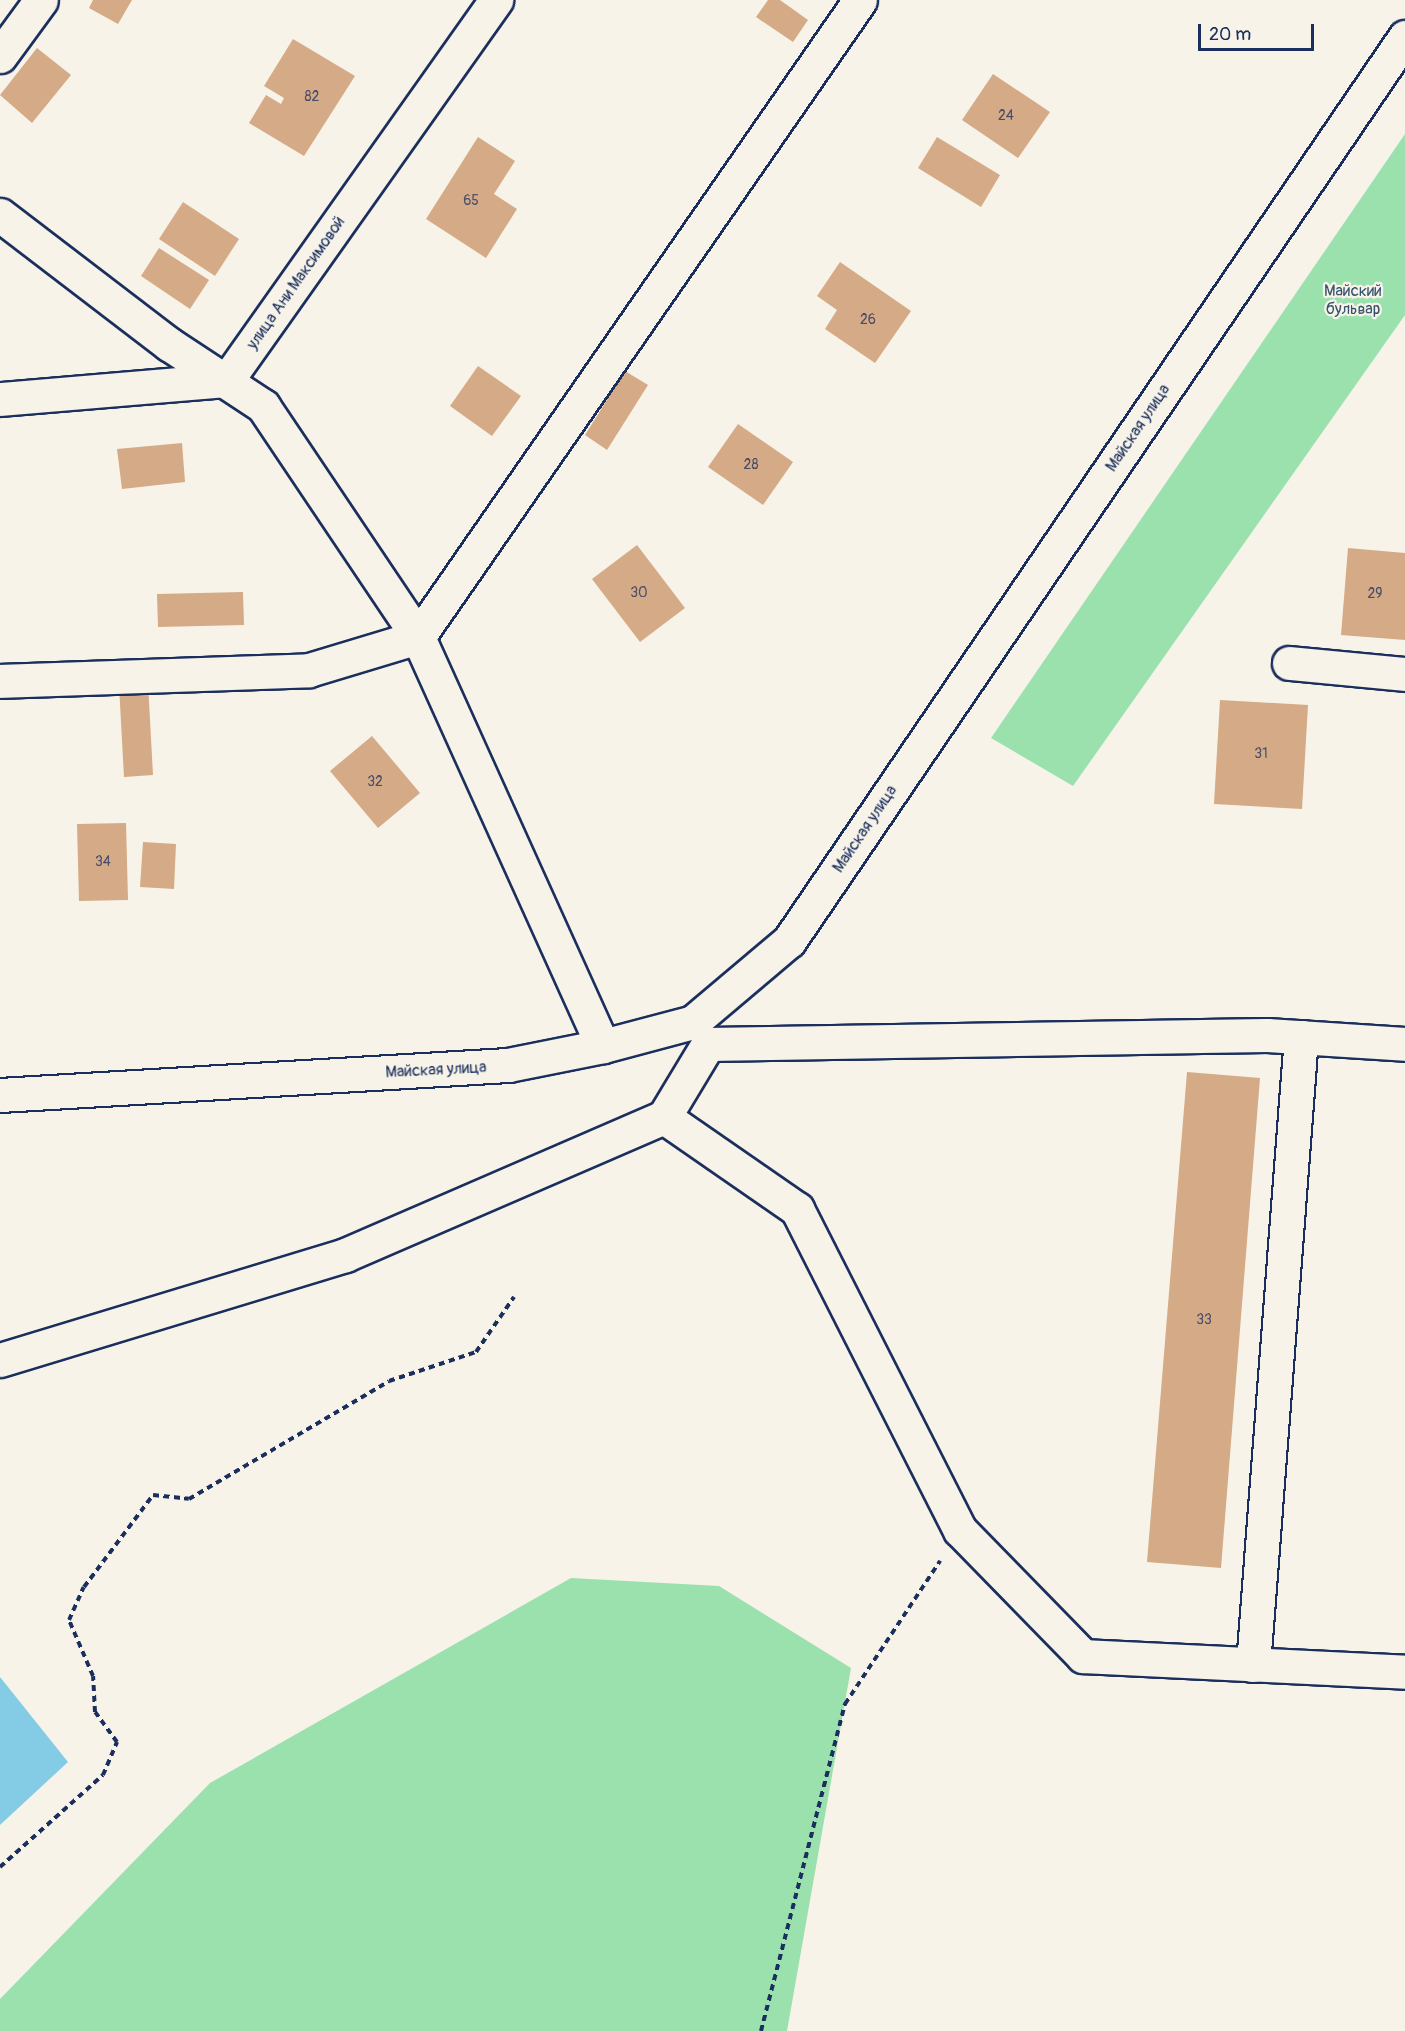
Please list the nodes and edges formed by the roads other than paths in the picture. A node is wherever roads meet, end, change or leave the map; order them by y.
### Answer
1 (41, 0) edge
2 (495, 0) edge
3 (860, 0) edge
4 (1405, 37) edge
5 (0, 56) edge
6 (0, 215) edge
7 (227, 380) junction
8 (0, 399) edge
9 (418, 637) junction
10 (1289, 663) dead end
11 (1405, 674) edge
12 (0, 681) edge
13 (700, 1033) junction
14 (1301, 1037) junction
15 (1405, 1044) edge
16 (603, 1046) junction
17 (0, 1095) edge
18 (664, 1117) junction
19 (0, 1360) edge
20 (1253, 1665) junction
21 (1405, 1672) edge

1 - 5 street
2 - 7 street, улица Ани Максимовой
3 - 9 street
4 - 13 street, Майская улица
6 - 7 street
7 - 8 street
7 - 9 street
9 - 12 street
9 - 16 street
10 - 11 street
13 - 14 street
13 - 16 street, Майская улица
13 - 18 street
14 - 15 street
14 - 20 street
16 - 17 street, Майская улица
18 - 19 street
18 - 20 street
20 - 21 street

